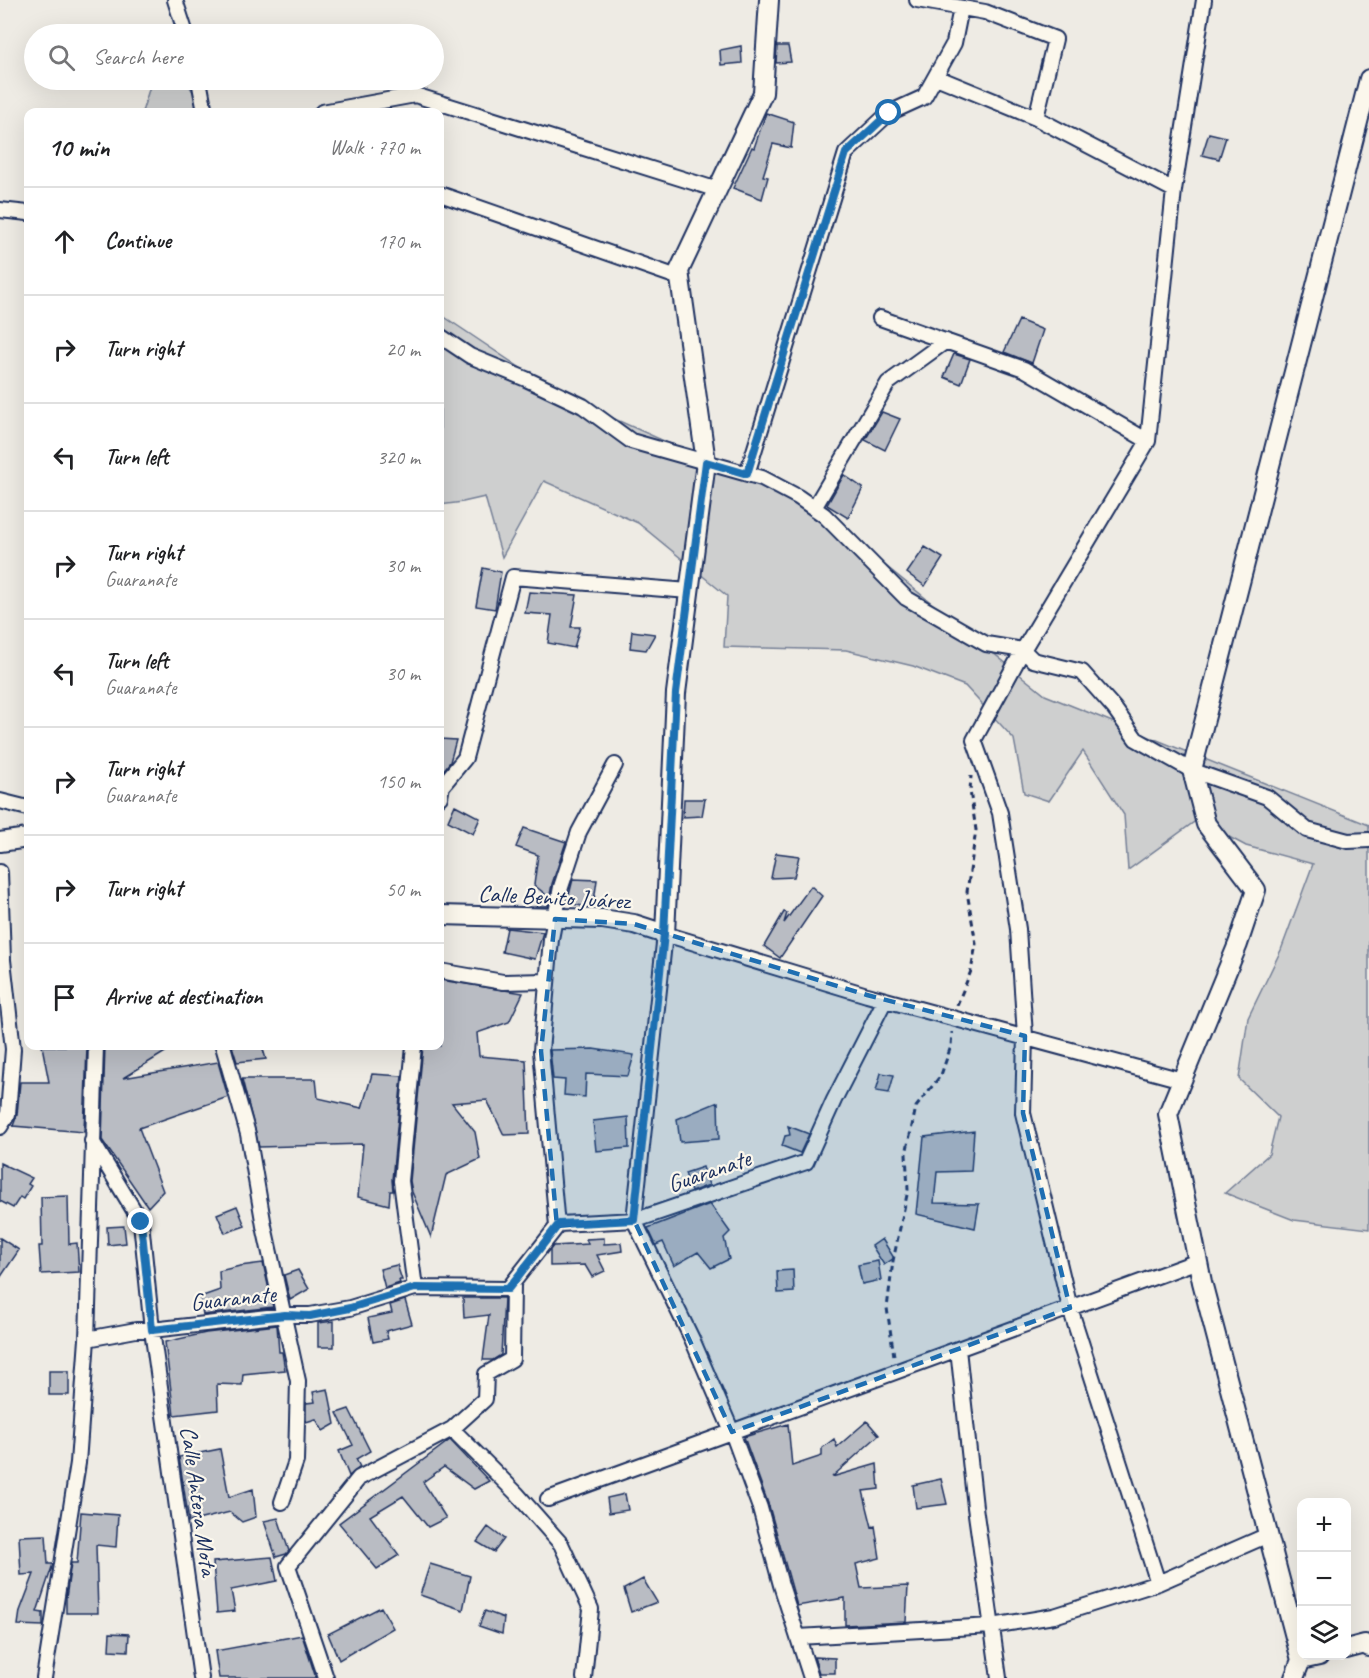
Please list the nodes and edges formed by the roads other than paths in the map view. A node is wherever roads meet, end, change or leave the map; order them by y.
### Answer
1 (175, 0) edge
2 (769, 0) edge
3 (917, 0) edge
4 (1204, 0) edge
5 (962, 8) junction
6 (183, 24) edge
7 (936, 77) junction
8 (1369, 78) edge
9 (201, 90) edge
10 (204, 108) edge
11 (344, 108) edge
12 (1036, 118) junction
13 (718, 190) junction
14 (1174, 190) junction
15 (444, 195) edge
16 (0, 210) edge
17 (24, 213) edge
18 (680, 278) junction
19 (880, 318) dead end
20 (444, 339) edge
21 (946, 341) junction
22 (1148, 441) junction
23 (706, 462) junction
24 (747, 474) junction
25 (814, 508) junction
26 (689, 591) junction
27 (1023, 650) junction
28 (615, 765) dead end
29 (1192, 771) junction
30 (444, 785) edge
31 (0, 801) edge
32 (24, 807) edge
33 (24, 839) edge
34 (1369, 840) edge
35 (0, 842) edge
36 (0, 872) edge
37 (444, 915) edge
38 (555, 918) junction
39 (664, 934) junction
40 (444, 972) edge
41 (546, 981) junction
42 (885, 1000) junction
43 (1025, 1036) junction
44 (96, 1050) edge
45 (224, 1050) edge
46 (414, 1050) edge
47 (1182, 1080) junction
48 (0, 1127) edge
49 (92, 1141) junction
50 (634, 1220) junction
51 (557, 1226) junction
52 (1198, 1261) junction
53 (513, 1284) junction
54 (415, 1288) junction
55 (1070, 1308) junction
56 (285, 1315) junction
57 (152, 1330) junction
58 (87, 1338) junction
59 (958, 1349) junction
60 (452, 1429) junction
61 (732, 1431) junction
62 (548, 1499) dead end
63 (282, 1502) dead end
64 (1268, 1535) junction
65 (1158, 1583) junction
66 (992, 1626) junction
67 (798, 1637) junction
68 (1297, 1645) edge
69 (1369, 1647) edge
70 (1351, 1648) edge
71 (1301, 1660) edge
72 (44, 1678) edge
73 (201, 1678) edge
74 (326, 1678) edge
75 (584, 1678) edge
76 (811, 1678) edge
77 (999, 1678) edge
78 (1294, 1678) edge

1 - 6 street
2 - 13 main road
3 - 5 street
4 - 14 street
5 - 7 street
5 - 12 street
7 - 12 street
7 - 24 street
8 - 29 main road
9 - 10 street
11 - 13 street
12 - 14 street
13 - 18 main road
14 - 22 street
15 - 18 street
16 - 17 street
18 - 23 main road
19 - 21 street
20 - 23 street
21 - 22 street
21 - 25 street
22 - 27 street
23 - 24 street
23 - 26 main road
24 - 25 street
25 - 27 street
26 - 30 street
26 - 39 main road
27 - 29 street
27 - 43 street
28 - 38 street
29 - 34 street
29 - 47 main road
31 - 32 street
33 - 35 main road
36 - 48 street
37 - 38 main road, Calle Benito Juárez
38 - 39 main road, Calle Benito Juárez
38 - 41 street
39 - 42 street
39 - 50 street
40 - 41 street
41 - 51 street
42 - 43 street
42 - 50 street, Guaranate
43 - 47 street
43 - 55 street
44 - 49 street
45 - 56 street
46 - 54 street
47 - 52 main road
49 - 57 street, Calle Antera Mota
49 - 58 street
50 - 51 street, Guaranate
50 - 61 street
51 - 53 street
52 - 55 street
52 - 64 main road
53 - 54 street, Guaranate
53 - 60 street
54 - 56 street, Guaranate
55 - 59 street
55 - 65 street
56 - 57 street, Guaranate
56 - 63 street
57 - 58 street, Guaranate
57 - 73 street, Calle Antera Mota
58 - 72 street
59 - 61 street
59 - 66 street
60 - 74 street
60 - 75 street
61 - 62 street
61 - 67 street
64 - 65 street
64 - 68 main road
65 - 66 street
66 - 67 street
66 - 77 street
67 - 76 street
69 - 70 main road
71 - 78 main road

